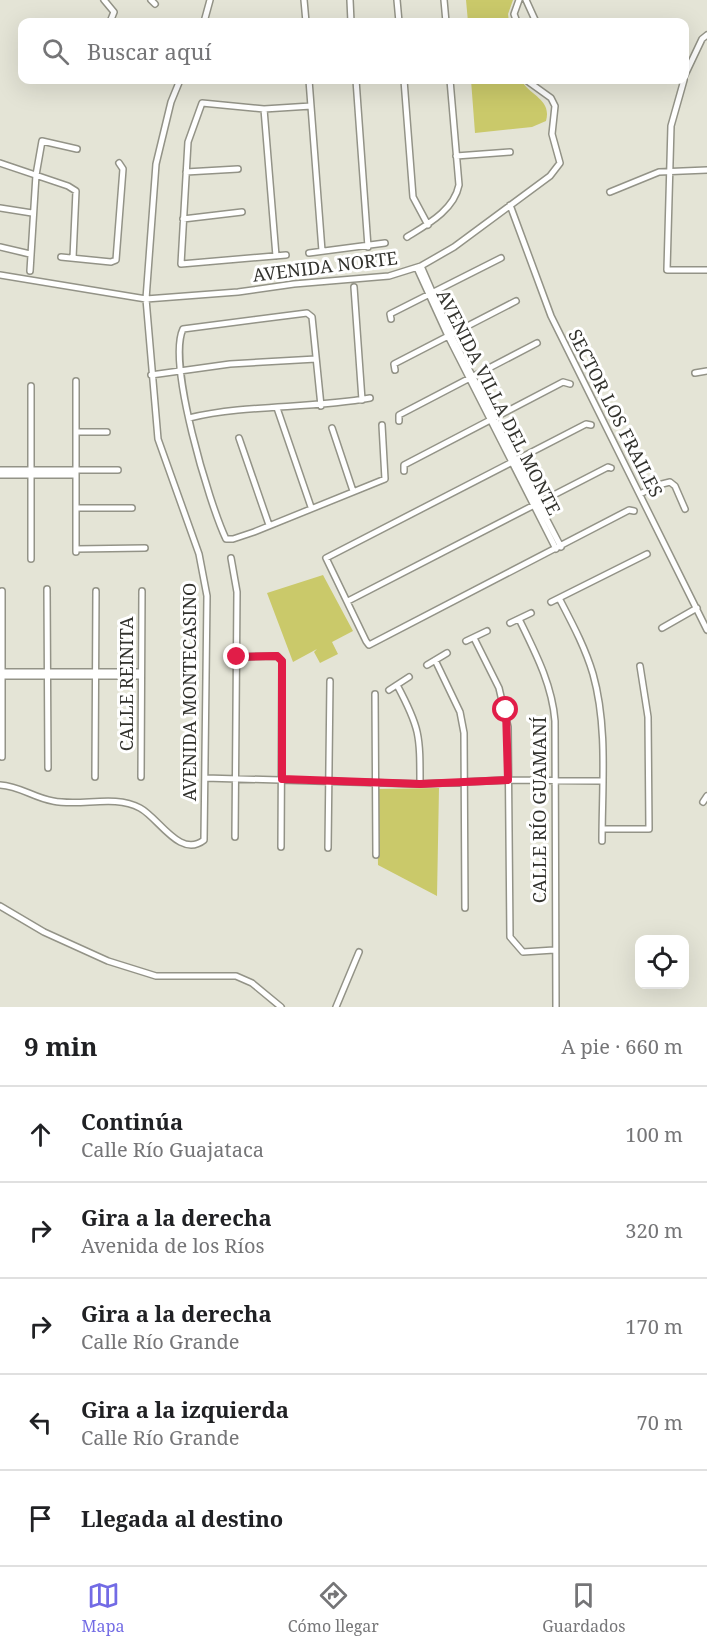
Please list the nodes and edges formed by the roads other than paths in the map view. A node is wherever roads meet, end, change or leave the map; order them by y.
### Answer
1 (210, 0) edge
2 (304, 0) edge
3 (350, 0) edge
4 (397, 0) edge
5 (444, 0) edge
6 (519, 0) edge
7 (526, 0) edge
8 (104, 1) edge
9 (112, 18) edge
10 (205, 18) edge
11 (306, 18) edge
12 (351, 18) edge
13 (399, 18) edge
14 (446, 18) edge
15 (516, 18) edge
16 (534, 18) edge
17 (707, 35) edge
18 (689, 67) edge
19 (179, 84) edge
20 (309, 84) edge
21 (356, 84) edge
22 (404, 84) edge
23 (450, 84) edge
24 (532, 84) edge
25 (682, 84) edge
26 (311, 106) junction
27 (264, 109) junction
28 (77, 149) dead end
29 (510, 152) dead end
30 (456, 156) junction
31 (0, 163) edge
32 (119, 163) dead end
33 (238, 169) dead end
34 (669, 170) junction
35 (707, 170) edge
36 (186, 172) junction
37 (36, 175) junction
38 (610, 192) dead end
39 (510, 205) junction
40 (0, 207) edge
41 (242, 212) dead end
42 (32, 213) junction
43 (183, 219) junction
44 (428, 225) junction
45 (407, 237) dead end
46 (385, 243) dead end
47 (368, 247) junction
48 (0, 248) edge
49 (322, 251) junction
50 (309, 253) dead end
51 (30, 254) junction
52 (286, 255) dead end
53 (276, 256) junction
54 (61, 257) dead end
55 (73, 258) junction
56 (501, 258) dead end
57 (419, 267) junction
58 (707, 270) edge
59 (30, 271) dead end
60 (0, 275) edge
61 (354, 287) dead end
62 (430, 293) junction
63 (146, 298) junction
64 (516, 301) dead end
65 (391, 319) dead end
66 (449, 335) junction
67 (537, 343) dead end
68 (316, 359) junction
69 (395, 370) dead end
70 (182, 371) junction
71 (707, 371) edge
72 (695, 373) dead end
73 (151, 375) junction
74 (471, 378) junction
75 (76, 381) dead end
76 (570, 384) dead end
77 (31, 386) dead end
78 (370, 398) dead end
79 (362, 400) junction
80 (321, 406) junction
81 (277, 408) junction
82 (189, 418) junction
83 (399, 421) dead end
84 (493, 421) junction
85 (382, 425) dead end
86 (591, 425) dead end
87 (332, 428) dead end
88 (76, 432) junction
89 (107, 432) dead end
90 (239, 438) dead end
91 (515, 462) junction
92 (611, 468) dead end
93 (0, 470) edge
94 (118, 470) dead end
95 (404, 471) dead end
96 (30, 472) junction
97 (76, 472) junction
98 (0, 475) edge
99 (353, 491) junction
100 (640, 494) junction
101 (537, 505) junction
102 (311, 507) junction
103 (76, 508) junction
104 (132, 508) dead end
105 (685, 509) dead end
106 (634, 511) dead end
107 (269, 525) junction
108 (145, 548) dead end
109 (559, 548) junction
110 (647, 554) dead end
111 (231, 558) dead end
112 (31, 559) dead end
113 (46, 589) dead end
114 (2, 591) dead end
115 (96, 591) dead end
116 (142, 591) dead end
117 (559, 598) junction
118 (348, 601) junction
119 (550, 602) dead end
120 (697, 608) junction
121 (531, 613) dead end
122 (519, 619) junction
123 (510, 623) dead end
124 (662, 628) dead end
125 (707, 630) edge
126 (487, 631) dead end
127 (474, 638) junction
128 (466, 641) dead end
129 (447, 653) dead end
130 (237, 657) junction
131 (435, 660) junction
132 (427, 665) dead end
133 (640, 666) dead end
134 (1, 674) edge
135 (49, 674) junction
136 (95, 674) junction
137 (141, 674) junction
138 (409, 677) dead end
139 (330, 681) dead end
140 (397, 685) junction
141 (389, 690) dead end
142 (375, 694) dead end
143 (2, 757) dead end
144 (48, 768) dead end
145 (95, 777) dead end
146 (141, 777) dead end
147 (235, 777) junction
148 (205, 778) junction
149 (282, 779) junction
150 (508, 780) junction
151 (463, 781) junction
152 (555, 781) junction
153 (602, 781) junction
154 (329, 782) junction
155 (375, 783) junction
156 (420, 784) junction
157 (0, 785) edge
158 (707, 796) edge
159 (703, 802) dead end
160 (602, 829) junction
161 (235, 837) dead end
162 (602, 841) dead end
163 (281, 847) dead end
164 (328, 848) dead end
165 (376, 855) dead end
166 (0, 906) edge
167 (465, 908) dead end
168 (554, 950) junction
169 (359, 952) dead end
170 (281, 1007) edge
171 (336, 1007) edge
172 (556, 1007) edge

1 - 10 street
2 - 11 street
3 - 12 street
4 - 13 street
5 - 14 street
6 - 15 street
7 - 16 street
8 - 9 street
17 - 18 street
19 - 63 street, AVENIDA MONTECASINO
20 - 26 street
21 - 47 street
22 - 44 street
23 - 30 street
24 - 39 street, AVENIDA NORTE
25 - 34 street
26 - 27 street
26 - 49 street
27 - 36 street
27 - 53 street
28 - 37 street
29 - 30 street
30 - 44 street
31 - 37 street
32 - 55 street
33 - 36 street
34 - 35 street
34 - 38 street
34 - 58 street
36 - 43 street
37 - 42 street
37 - 55 street
39 - 57 street, AVENIDA NORTE
39 - 100 street, SECTOR LOS FRAILES
40 - 42 street
41 - 43 street
42 - 51 street
43 - 53 street
44 - 45 street
46 - 47 street
47 - 49 street
48 - 51 street
49 - 50 street
51 - 59 street
52 - 53 street
54 - 55 street
56 - 62 street
57 - 62 street, AVENIDA VILLA DEL MONTE
57 - 63 street, AVENIDA NORTE
60 - 63 street, AVENIDA NORTE
61 - 79 street
62 - 65 street
62 - 66 street, AVENIDA VILLA DEL MONTE
63 - 73 street, AVENIDA MONTECASINO
64 - 66 street
66 - 69 street
66 - 74 street, AVENIDA VILLA DEL MONTE
67 - 74 street
68 - 70 street
68 - 70 street
68 - 80 street
70 - 73 street
70 - 82 street
71 - 72 street
73 - 148 street, AVENIDA MONTECASINO
74 - 83 street
74 - 84 street, AVENIDA VILLA DEL MONTE
75 - 88 street
76 - 84 street
77 - 96 street
78 - 79 street
79 - 80 street
80 - 81 street
81 - 82 street
81 - 102 street
82 - 107 street
84 - 91 street, AVENIDA VILLA DEL MONTE
84 - 95 street
85 - 99 street
86 - 91 street
87 - 99 street
88 - 89 street
88 - 97 street
90 - 107 street
91 - 101 street, AVENIDA VILLA DEL MONTE
91 - 118 street
92 - 101 street
93 - 96 street
94 - 97 street
96 - 97 street
96 - 98 street
96 - 112 street
97 - 103 street
99 - 102 street
100 - 105 street
100 - 120 street, SECTOR LOS FRAILES
101 - 109 street, AVENIDA VILLA DEL MONTE
101 - 118 street
102 - 107 street
103 - 104 street
103 - 108 street
106 - 109 street
109 - 118 street
110 - 117 street
111 - 130 street
113 - 135 street
114 - 134 street
115 - 136 street
116 - 137 street, CALLE REINITA
117 - 119 street
117 - 153 street
120 - 124 street
120 - 125 street, SECTOR LOS FRAILES
121 - 122 street
122 - 123 street
122 - 152 street, CALLE RÍO GUAMANÍ
126 - 127 street
127 - 128 street
127 - 150 street
129 - 131 street
130 - 147 street
130 - 149 street
131 - 132 street
131 - 151 street
133 - 160 street
134 - 135 street
134 - 143 street
135 - 136 street
135 - 144 street
136 - 137 street
136 - 145 street
137 - 146 street, CALLE REINITA
138 - 140 street
139 - 154 street
140 - 141 street
140 - 156 street
142 - 155 street
147 - 148 street
147 - 149 street
147 - 161 street
148 - 157 street, AVENIDA MONTECASINO
149 - 154 street
149 - 163 street
150 - 151 street
150 - 152 street
150 - 168 street
151 - 156 street
151 - 167 street
152 - 153 street
152 - 168 street, CALLE RÍO GUAMANÍ
153 - 160 street
154 - 155 street
154 - 164 street
155 - 156 street
155 - 165 street
158 - 159 street
160 - 162 street
166 - 170 street
168 - 172 street, CALLE RÍO GUAMANÍ
169 - 171 street

